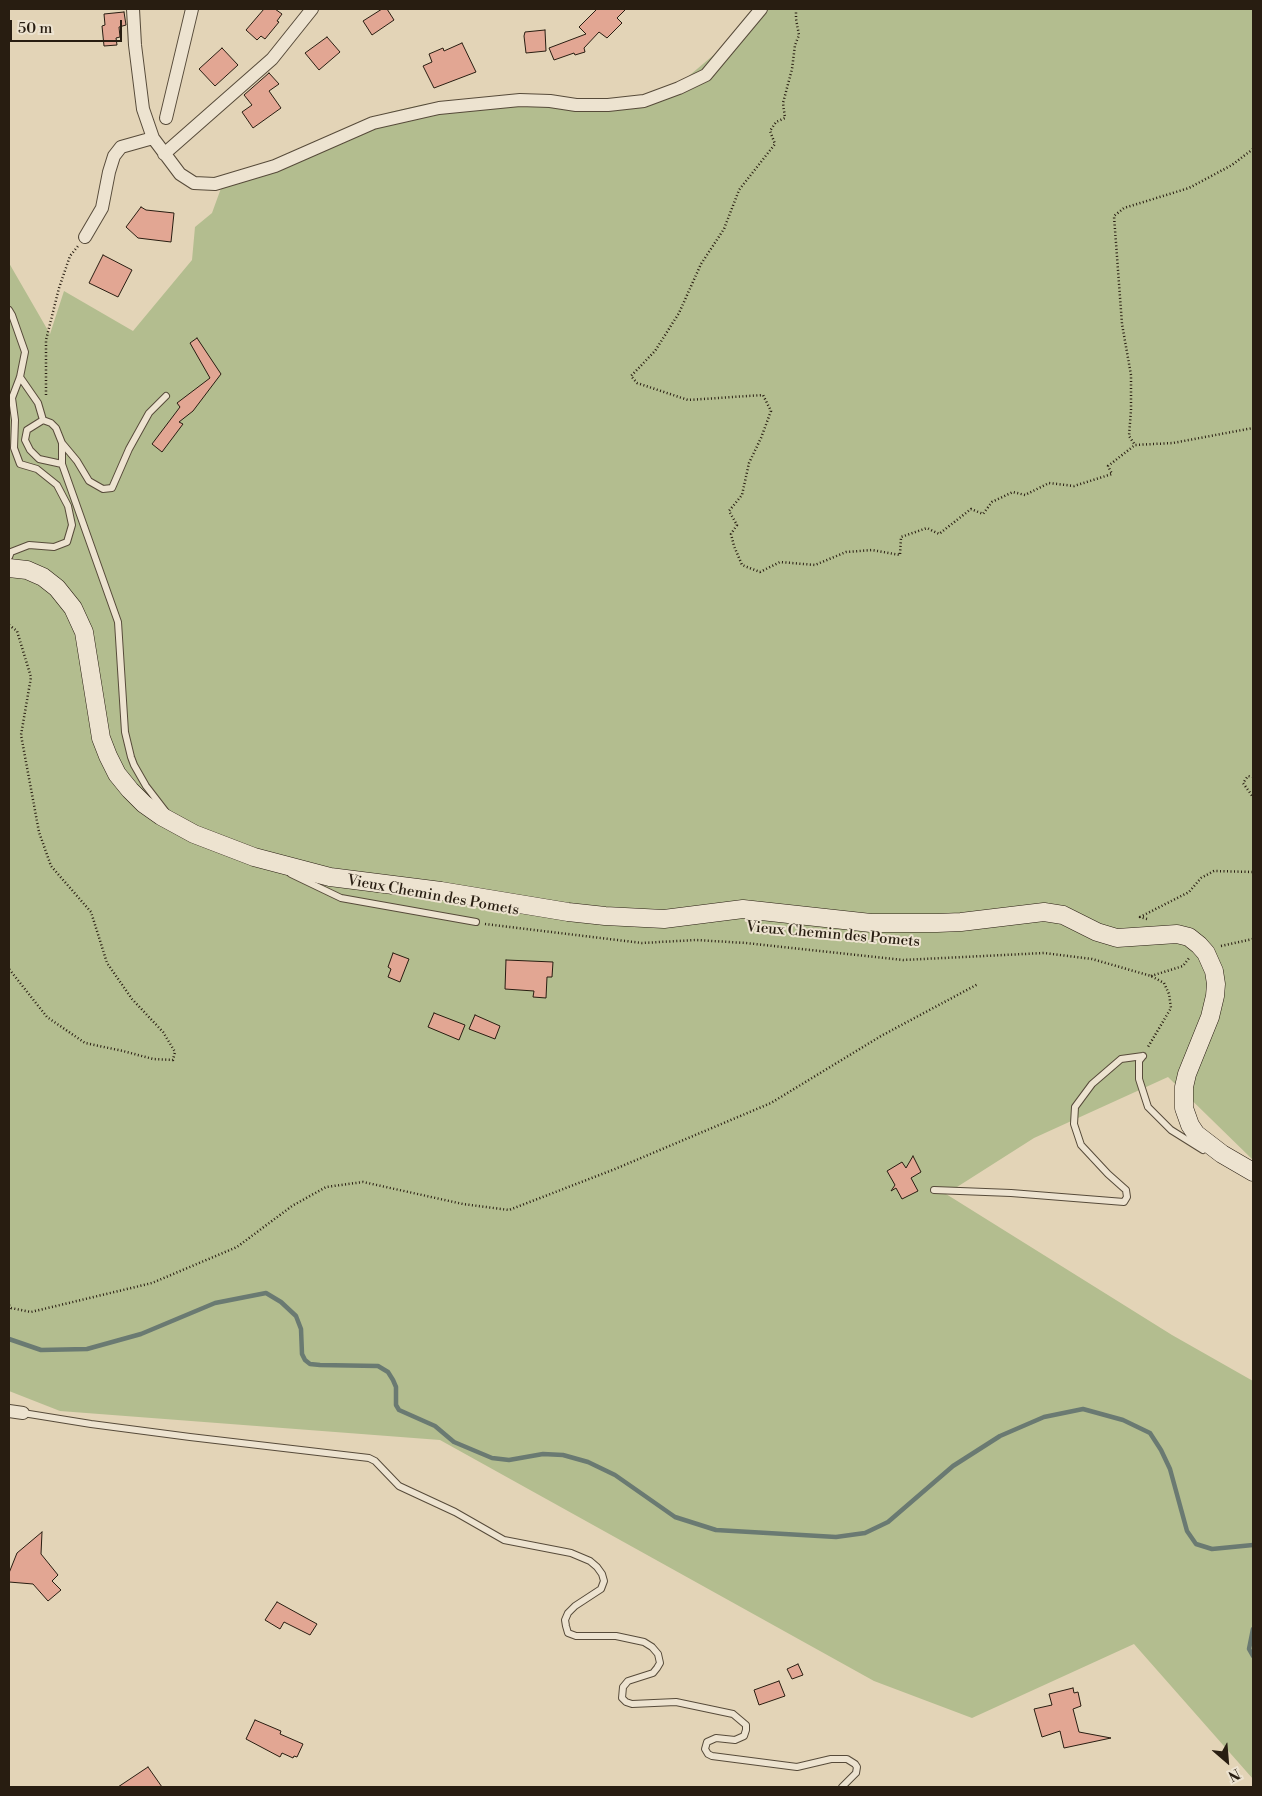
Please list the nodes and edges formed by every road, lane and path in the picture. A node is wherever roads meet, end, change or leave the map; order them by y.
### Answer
1 (133, 9) edge
2 (192, 9) edge
3 (312, 9) edge
4 (761, 9) edge
5 (796, 9) edge
6 (166, 118) dead end
7 (153, 138) junction
8 (1253, 149) edge
9 (164, 154) junction
10 (85, 237) joint
11 (9, 310) edge
12 (20, 377) junction
13 (166, 396) dead end
14 (46, 399) dead end
15 (43, 420) junction
16 (1253, 428) edge
17 (62, 443) junction
18 (1134, 445) junction
19 (62, 464) junction
20 (9, 556) edge
21 (9, 568) edge
22 (9, 625) edge
23 (1253, 777) edge
24 (1253, 797) edge
25 (176, 824) junction
26 (254, 857) junction
27 (1253, 872) edge
28 (1155, 921) dead end
29 (476, 922) joint
30 (1253, 939) edge
31 (1203, 949) junction
32 (9, 969) edge
33 (1151, 976) junction
34 (978, 984) dead end
35 (1143, 1056) junction
36 (1251, 1171) edge
37 (934, 1190) dead end
38 (9, 1304) edge
39 (9, 1411) edge
40 (23, 1413) joint
41 (842, 1787) edge

1 - 7 street
2 - 6 street
3 - 9 street
4 - 9 street
5 - 18 path
7 - 9 street
7 - 10 street
8 - 18 path
10 - 14 path
11 - 12 lane
12 - 15 lane
12 - 20 lane
13 - 17 lane
15 - 17 lane
15 - 19 lane
16 - 18 path
17 - 19 lane
19 - 25 lane
21 - 25 street
22 - 32 path
23 - 24 path
25 - 26 street
26 - 29 lane, Vieux Chemin des Pomets
26 - 31 street
27 - 28 path
29 - 33 path, Vieux Chemin des Pomets
30 - 31 path
31 - 33 path
31 - 36 street
33 - 35 path, Vieux Chemin des Pomets
34 - 38 path
35 - 36 lane
35 - 37 lane
39 - 40 street
40 - 41 lane

